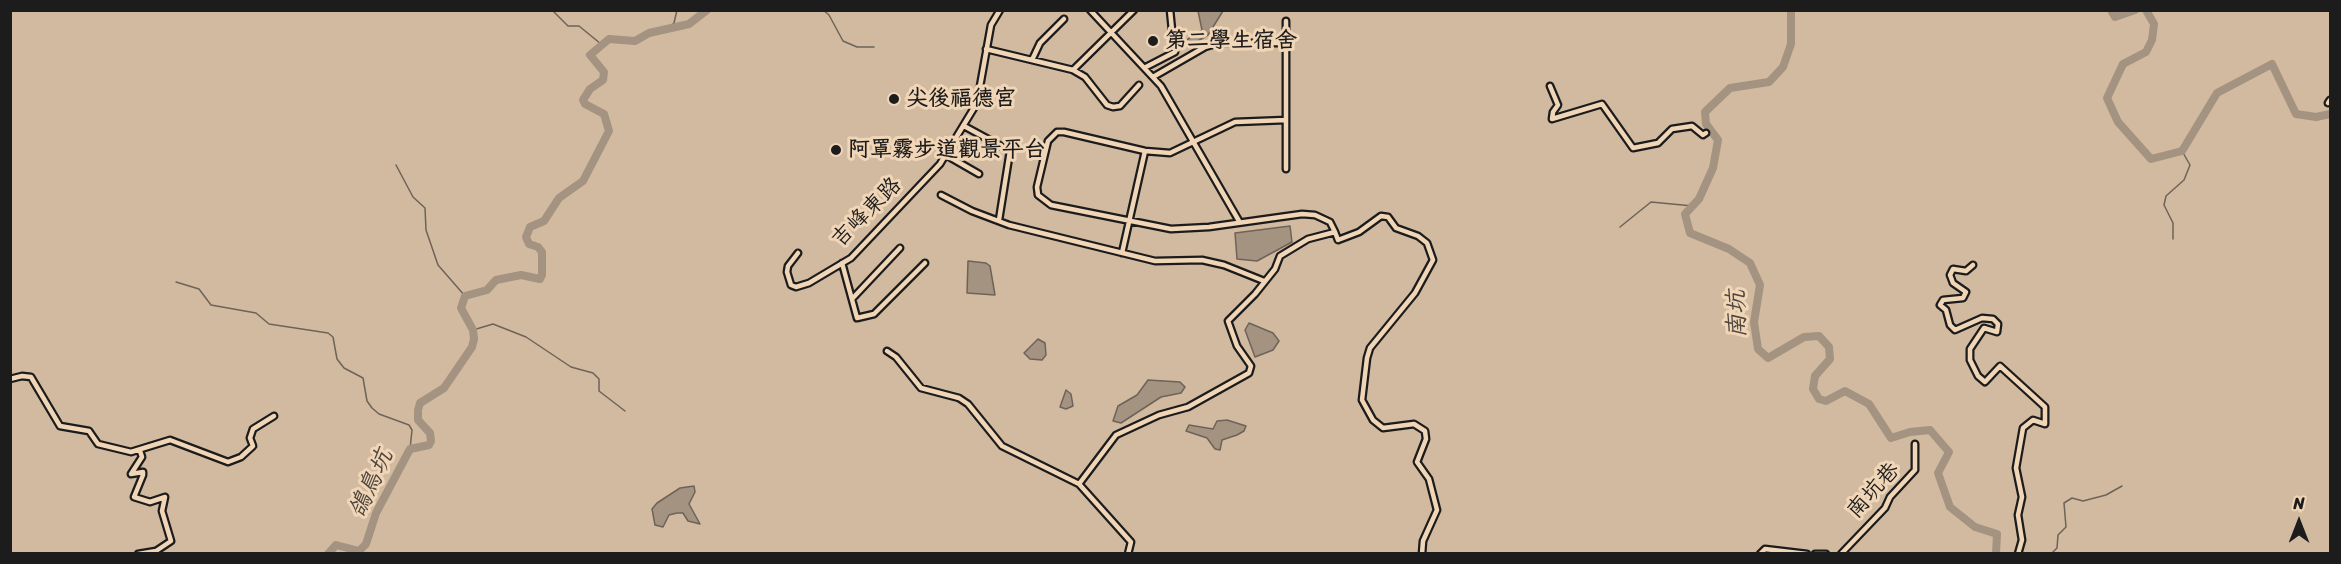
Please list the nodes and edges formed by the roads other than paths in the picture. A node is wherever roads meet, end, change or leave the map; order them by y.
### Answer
1 (1000, 10) edge
2 (1090, 10) edge
3 (1134, 10) edge
4 (1170, 10) edge
5 (1064, 19) dead end
6 (1286, 21) dead end
7 (1172, 30) dead end
8 (1112, 33) junction
9 (1286, 43) junction
10 (986, 49) junction
11 (1175, 52) dead end
12 (1032, 60) junction
13 (1146, 67) junction
14 (1073, 70) junction
15 (1153, 76) junction
16 (1139, 85) dead end
17 (1550, 86) dead end
18 (1286, 120) junction
19 (964, 126) junction
20 (1706, 133) dead end
21 (1195, 143) junction
22 (1145, 151) junction
23 (946, 155) junction
24 (1286, 169) dead end
25 (979, 174) dead end
26 (941, 195) dead end
27 (999, 220) junction
28 (1239, 221) junction
29 (1129, 222) junction
30 (1335, 232) junction
31 (900, 248) dead end
32 (798, 253) dead end
33 (1122, 253) junction
34 (842, 263) junction
35 (925, 263) dead end
36 (1973, 265) dead end
37 (1264, 281) junction
38 (852, 299) junction
39 (887, 351) dead end
40 (10, 379) edge
41 (274, 416) dead end
42 (1915, 444) dead end
43 (140, 451) junction
44 (1079, 484) junction
45 (138, 554) edge
46 (1128, 554) edge
47 (1422, 554) edge
48 (1760, 554) edge
49 (1807, 554) edge
50 (1815, 554) edge
51 (1826, 554) edge
52 (1841, 554) edge
53 (2018, 554) edge

1 - 10 street, 吉峰東路
2 - 8 street
3 - 8 street
4 - 7 street
5 - 12 street
6 - 9 street
8 - 13 street
8 - 14 street
9 - 15 street
9 - 18 street
10 - 12 street
10 - 19 street, 吉峰東路
11 - 13 street
12 - 14 street
13 - 15 street
14 - 16 street
15 - 21 street
17 - 20 street
18 - 21 street
18 - 24 street
19 - 23 street, 吉峰東路
19 - 27 street
21 - 22 street
21 - 28 street
22 - 29 street
22 - 29 street
23 - 25 street
23 - 34 street, 吉峰東路
26 - 27 street
27 - 33 street
28 - 29 street
28 - 30 street
29 - 33 street
30 - 37 street
30 - 47 street
31 - 38 street
32 - 34 street, 吉峰東路
33 - 37 street
34 - 38 street
35 - 38 street
36 - 53 street
37 - 44 street
39 - 44 street
40 - 43 street
41 - 43 street
42 - 52 street, 南坑巷
43 - 45 street
44 - 46 street
48 - 49 street
50 - 51 street

